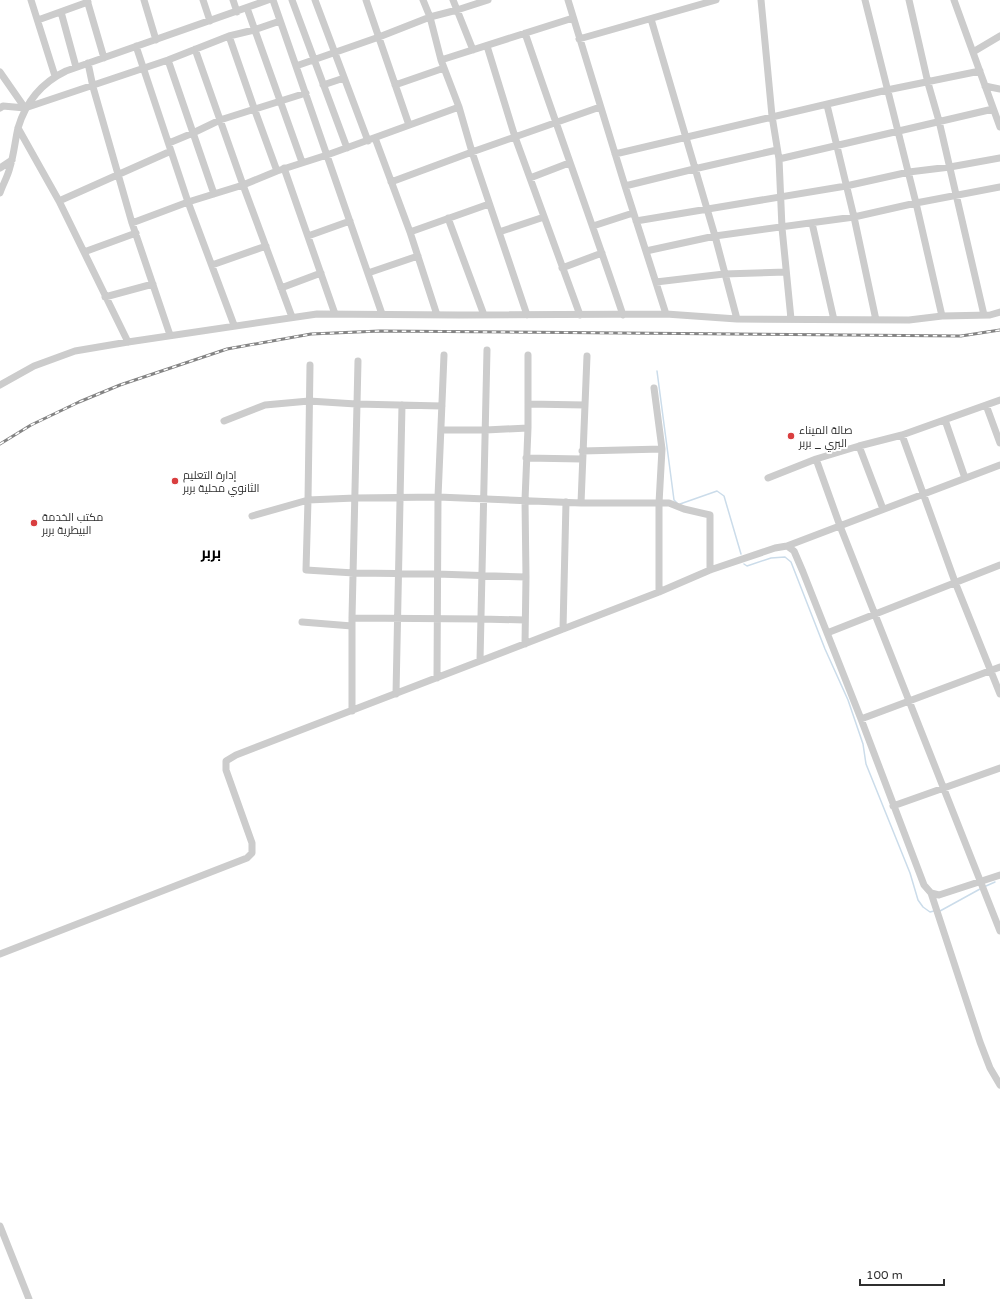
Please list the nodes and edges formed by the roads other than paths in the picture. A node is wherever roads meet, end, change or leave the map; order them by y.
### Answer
1 (31, 0) edge
2 (144, 0) edge
3 (203, 0) edge
4 (233, 0) edge
5 (268, 0) edge
6 (273, 0) edge
7 (292, 0) edge
8 (315, 0) edge
9 (366, 0) edge
10 (423, 0) edge
11 (453, 0) edge
12 (488, 0) edge
13 (568, 0) edge
14 (716, 0) edge
15 (761, 0) edge
16 (865, 0) edge
17 (909, 0) edge
18 (954, 0) edge
19 (88, 1) edge
20 (247, 8) junction
21 (458, 10) junction
22 (61, 12) junction
23 (236, 12) junction
24 (430, 17) junction
25 (573, 18) junction
26 (651, 19) junction
27 (38, 20) junction
28 (210, 21) junction
29 (280, 21) junction
30 (254, 30) junction
31 (525, 33) junction
32 (229, 36) junction
33 (1000, 36) edge
34 (379, 37) junction
35 (579, 39) junction
36 (156, 40) junction
37 (136, 46) junction
38 (487, 46) junction
39 (195, 49) junction
40 (473, 50) junction
41 (973, 52) junction
42 (335, 53) junction
43 (104, 58) junction
44 (168, 60) junction
45 (314, 60) junction
46 (441, 60) junction
47 (88, 63) junction
48 (296, 66) junction
49 (76, 67) junction
50 (143, 68) junction
51 (444, 68) junction
52 (980, 71) junction
53 (0, 72) edge
54 (55, 76) junction
55 (344, 78) junction
56 (928, 83) junction
57 (323, 85) junction
58 (395, 85) junction
59 (93, 86) junction
60 (985, 86) junction
61 (1000, 89) edge
62 (887, 90) junction
63 (306, 93) junction
64 (280, 101) junction
65 (827, 105) junction
66 (459, 107) junction
67 (600, 107) junction
68 (0, 108) edge
69 (25, 108) junction
70 (254, 108) junction
71 (993, 109) junction
72 (772, 116) junction
73 (220, 120) junction
74 (939, 121) junction
75 (555, 123) junction
76 (409, 125) junction
77 (1000, 127) edge
78 (18, 128) junction
79 (899, 131) junction
80 (193, 133) junction
81 (685, 136) junction
82 (515, 137) junction
83 (375, 138) junction
84 (368, 141) junction
85 (169, 143) junction
86 (838, 146) junction
87 (347, 148) junction
88 (777, 150) junction
89 (171, 151) junction
90 (472, 152) junction
91 (615, 154) junction
92 (327, 155) junction
93 (1000, 158) edge
94 (779, 159) junction
95 (12, 160) junction
96 (302, 162) junction
97 (569, 163) junction
98 (0, 168) edge
99 (284, 168) junction
100 (950, 168) junction
101 (694, 169) junction
102 (277, 171) junction
103 (909, 172) junction
104 (118, 174) junction
105 (530, 178) junction
106 (391, 182) junction
107 (243, 185) junction
108 (625, 186) junction
109 (846, 186) junction
110 (1000, 187) edge
111 (0, 193) edge
112 (214, 194) junction
113 (956, 196) junction
114 (780, 197) junction
115 (59, 201) junction
116 (188, 202) junction
117 (916, 203) junction
118 (489, 204) junction
119 (706, 210) junction
120 (633, 213) junction
121 (544, 217) junction
122 (854, 217) junction
123 (448, 218) junction
124 (350, 221) junction
125 (636, 221) junction
126 (132, 223) junction
127 (812, 223) junction
128 (593, 226) junction
129 (782, 228) junction
130 (410, 232) junction
131 (499, 232) junction
132 (136, 233) junction
133 (308, 236) junction
134 (715, 236) junction
135 (266, 246) junction
136 (646, 251) junction
137 (84, 252) junction
138 (602, 253) junction
139 (418, 256) junction
140 (212, 265) junction
141 (562, 268) junction
142 (786, 272) junction
143 (321, 273) junction
144 (368, 273) junction
145 (724, 274) junction
146 (656, 282) junction
147 (153, 284) junction
148 (281, 288) junction
149 (106, 297) junction
150 (1000, 312) edge
151 (335, 314) junction
152 (382, 314) junction
153 (437, 314) junction
154 (622, 314) junction
155 (666, 314) junction
156 (484, 315) junction
157 (527, 315) junction
158 (580, 315) junction
159 (984, 315) junction
160 (942, 316) junction
161 (292, 317) junction
162 (737, 319) junction
163 (791, 319) junction
164 (834, 320) junction
165 (876, 320) junction
166 (234, 325) junction
167 (170, 335) junction
168 (128, 342) junction
169 (487, 350) dead end
170 (444, 355) dead end
171 (528, 355) dead end
172 (587, 356) dead end
173 (358, 361) dead end
174 (310, 365) dead end
175 (0, 385) edge
176 (654, 388) dead end
177 (1000, 400) edge
178 (309, 402) junction
179 (356, 404) junction
180 (528, 404) junction
181 (402, 405) junction
182 (585, 405) junction
183 (986, 405) junction
184 (442, 406) junction
185 (945, 420) junction
186 (224, 421) dead end
187 (528, 428) junction
188 (441, 430) junction
189 (486, 430) junction
190 (902, 435) junction
191 (1000, 443) edge
192 (859, 446) junction
193 (662, 449) junction
194 (582, 450) junction
195 (526, 458) junction
196 (582, 458) junction
197 (816, 459) junction
198 (1000, 465) edge
199 (768, 478) dead end
200 (965, 478) junction
201 (923, 494) junction
202 (438, 497) junction
203 (355, 498) junction
204 (400, 498) junction
205 (484, 499) junction
206 (308, 500) junction
207 (525, 500) junction
208 (566, 502) junction
209 (581, 503) junction
210 (659, 503) junction
211 (883, 510) junction
212 (252, 516) dead end
213 (840, 526) junction
214 (787, 546) junction
215 (1000, 565) edge
216 (710, 570) junction
217 (354, 573) junction
218 (398, 574) junction
219 (437, 574) junction
220 (482, 576) junction
221 (526, 578) junction
222 (955, 582) junction
223 (659, 592) junction
224 (875, 614) junction
225 (352, 618) junction
226 (398, 618) junction
227 (480, 618) junction
228 (437, 619) junction
229 (525, 620) junction
230 (302, 622) dead end
231 (352, 626) junction
232 (563, 629) junction
233 (827, 633) junction
234 (525, 644) junction
235 (480, 661) junction
236 (1000, 667) edge
237 (991, 671) junction
238 (436, 678) junction
239 (396, 694) junction
240 (1000, 694) edge
241 (909, 700) junction
242 (352, 711) junction
243 (861, 719) junction
244 (1000, 768) edge
245 (944, 787) junction
246 (894, 806) junction
247 (1000, 875) edge
248 (981, 882) junction
249 (930, 893) junction
250 (1000, 931) edge
251 (0, 954) edge
252 (1000, 1085) edge
253 (0, 1226) edge
254 (29, 1299) edge

1 - 27 street
2 - 36 street
3 - 28 street
4 - 23 street
5 - 20 street
6 - 29 street
7 - 45 street
8 - 42 street
9 - 34 street
10 - 24 street
11 - 21 street
12 - 21 street
13 - 25 street
14 - 26 street
15 - 72 street
16 - 62 street
17 - 56 street
18 - 41 street
19 - 22 street
19 - 43 street
20 - 23 street
20 - 30 street
21 - 24 street
21 - 40 street
22 - 27 street
22 - 49 street
23 - 28 street
24 - 34 street
24 - 46 street
25 - 31 street
25 - 35 street
26 - 35 street
26 - 81 street
27 - 54 street
28 - 36 street
29 - 30 street
29 - 48 street
30 - 32 street
30 - 64 street
31 - 38 street
31 - 75 street
32 - 39 street
32 - 70 street
33 - 41 street
34 - 42 street
34 - 58 street
35 - 67 street
36 - 37 street
37 - 43 street
37 - 50 street
38 - 40 street
38 - 82 street
39 - 44 street
39 - 73 street
40 - 46 street
41 - 52 street
42 - 45 street
42 - 55 street
43 - 47 street
44 - 50 street
44 - 80 street
45 - 48 street
45 - 57 street
46 - 51 street
47 - 49 street
47 - 59 street
48 - 63 street
49 - 54 street
50 - 59 street
50 - 85 street
51 - 58 street
51 - 66 street
52 - 56 street
52 - 60 street
53 - 69 street
54 - 69 street
55 - 57 street
55 - 84 street
56 - 62 street
56 - 74 street
57 - 87 street
58 - 76 street
59 - 69 street
59 - 104 street
60 - 61 street
60 - 71 street
62 - 65 street
62 - 79 street
63 - 64 street
63 - 92 street
64 - 70 street
64 - 96 street
65 - 72 street
65 - 86 street
66 - 76 street
66 - 90 street
67 - 75 street
67 - 91 street
68 - 69 street
69 - 78 street
70 - 73 street
70 - 102 street
71 - 74 street
71 - 77 street
72 - 81 street
72 - 88 street
73 - 80 street
73 - 107 street
74 - 79 street
74 - 100 street
75 - 82 street
75 - 97 street
76 - 83 street
78 - 95 street
78 - 115 street
79 - 86 street
79 - 103 street
80 - 85 street
80 - 112 street
81 - 91 street
81 - 101 street
82 - 90 street
82 - 105 street
83 - 84 street
83 - 106 street
84 - 87 street
85 - 89 street
86 - 94 street
86 - 109 street
87 - 92 street
88 - 94 street
88 - 101 street
89 - 104 street
89 - 116 street
90 - 106 street
90 - 118 street
91 - 108 street
92 - 96 street
92 - 124 street
93 - 100 street
94 - 114 street
95 - 98 street
95 - 111 street
96 - 99 street
97 - 105 street
97 - 128 street
99 - 102 street
99 - 133 street
100 - 103 street
100 - 113 street
101 - 108 street
101 - 119 street
102 - 107 street
103 - 109 street
103 - 117 street
104 - 115 street
104 - 126 street
105 - 121 street
106 - 130 street
107 - 112 street
107 - 135 street
108 - 120 street
109 - 114 street
109 - 122 street
110 - 113 street
112 - 116 street
113 - 117 street
113 - 159 street
114 - 119 street
114 - 129 street
115 - 137 street
116 - 126 street
116 - 140 street
117 - 122 street
117 - 160 street
118 - 123 street
118 - 131 street
119 - 125 street
119 - 134 street
120 - 125 street
120 - 128 street
121 - 131 street
121 - 141 street
122 - 127 street
122 - 165 street
123 - 130 street
123 - 156 street
124 - 133 street
124 - 144 street
125 - 136 street
126 - 132 street
127 - 129 street
127 - 164 street
128 - 138 street
129 - 134 street
129 - 142 street
130 - 139 street
131 - 157 street
132 - 137 street
132 - 147 street
133 - 143 street
134 - 136 street
134 - 145 street
135 - 140 street
135 - 148 street
136 - 146 street
137 - 149 street
138 - 141 street
138 - 154 street
139 - 144 street
139 - 153 street
140 - 166 street
141 - 158 street
142 - 145 street
142 - 163 street
143 - 148 street
143 - 151 street
144 - 152 street
145 - 146 street
145 - 162 street
146 - 155 street
147 - 149 street
147 - 167 street
148 - 161 street
149 - 168 street
150 - 159 street
151 - 152 street
151 - 161 street
152 - 153 street
153 - 156 street
154 - 155 street
154 - 158 street
155 - 162 street
156 - 157 street
157 - 158 street
159 - 160 street
160 - 165 street
161 - 166 street
162 - 163 street
163 - 164 street
164 - 165 street
166 - 167 street
167 - 168 street
168 - 175 street
169 - 189 street
170 - 184 street
171 - 180 street
172 - 182 street
173 - 179 street
174 - 178 street
176 - 193 street
177 - 183 street
178 - 179 street
178 - 186 street
178 - 206 street
179 - 181 street
179 - 203 street
180 - 182 street
180 - 187 street
181 - 184 street
181 - 204 street
182 - 194 street
183 - 185 street
183 - 191 street
184 - 188 street
185 - 190 street
185 - 200 street
187 - 189 street
187 - 195 street
188 - 189 street
188 - 202 street
189 - 205 street
190 - 192 street
190 - 201 street
192 - 197 street
192 - 211 street
193 - 194 street
193 - 210 street
194 - 196 street
195 - 196 street
195 - 207 street
196 - 209 street
197 - 199 street
197 - 213 street
198 - 200 street
200 - 201 street
201 - 211 street
201 - 222 street
202 - 204 street
202 - 205 street
202 - 219 street
203 - 204 street
203 - 206 street
203 - 217 street
204 - 218 street
205 - 207 street
205 - 220 street
206 - 212 street
206 - 217 street
207 - 208 street
207 - 221 street
208 - 209 street
208 - 232 street
209 - 210 street
210 - 216 street
210 - 223 street
211 - 213 street
213 - 214 street
213 - 224 street
214 - 216 street
214 - 233 street
215 - 222 street
216 - 223 street
217 - 218 street
217 - 225 street
218 - 219 street
218 - 226 street
219 - 220 street
219 - 228 street
220 - 221 street
220 - 227 street
221 - 229 street
222 - 224 street
222 - 237 street
223 - 232 street
224 - 233 street
224 - 241 street
225 - 226 street
225 - 231 street
226 - 228 street
226 - 239 street
227 - 228 street
227 - 229 street
227 - 235 street
228 - 238 street
229 - 234 street
230 - 231 street
231 - 242 street
232 - 234 street
233 - 243 street
234 - 235 street
235 - 238 street
236 - 237 street
237 - 240 street
237 - 241 street
238 - 239 street
239 - 242 street
241 - 243 street
241 - 245 street
242 - 251 street
243 - 246 street
244 - 245 street
245 - 246 street
245 - 248 street
246 - 249 street
247 - 248 street
248 - 249 street
248 - 250 street
249 - 252 street
253 - 254 street

